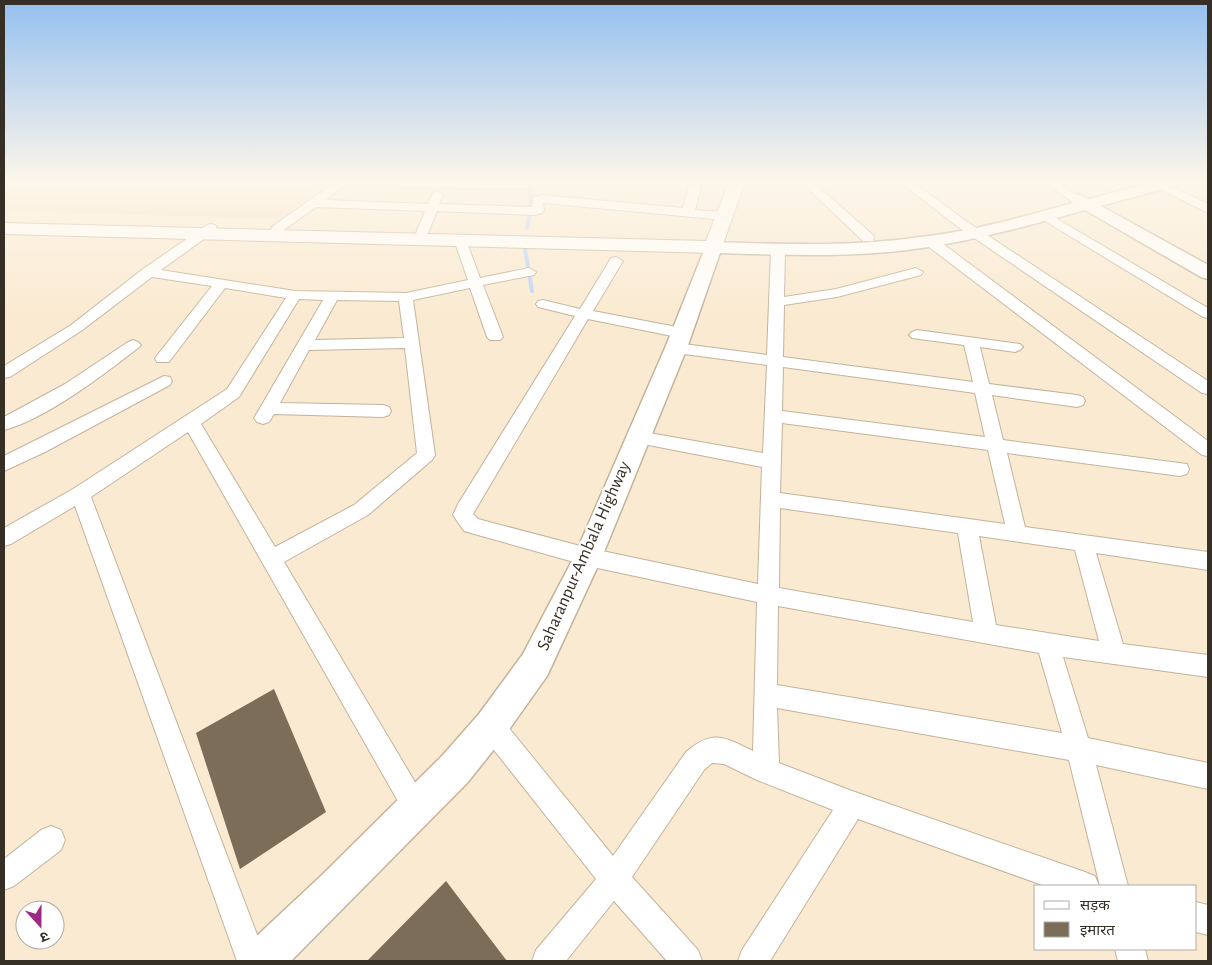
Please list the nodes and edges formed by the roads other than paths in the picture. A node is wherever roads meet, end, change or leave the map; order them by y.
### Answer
1 (118, 227) edge
2 (281, 227) edge
3 (424, 227) edge
4 (721, 227) edge
5 (856, 227) edge
6 (973, 227) edge
7 (975, 227) edge
8 (1064, 227) edge
9 (1126, 227) edge
10 (969, 228) junction
11 (4, 229) edge
12 (278, 229) junction
13 (207, 231) junction
14 (422, 233) junction
15 (868, 238) junction
16 (460, 240) junction
17 (930, 241) junction
18 (714, 244) junction
19 (778, 250) junction
20 (616, 261) dead end
21 (148, 272) junction
22 (529, 272) dead end
23 (916, 272) dead end
24 (1208, 273) edge
25 (476, 284) junction
26 (220, 285) junction
27 (295, 295) junction
28 (332, 296) junction
29 (406, 297) junction
30 (776, 302) junction
31 (542, 304) dead end
32 (584, 314) junction
33 (1208, 314) edge
34 (917, 336) dead end
35 (495, 337) dead end
36 (679, 340) junction
37 (971, 341) junction
38 (411, 343) junction
39 (134, 345) dead end
40 (304, 345) junction
41 (1015, 347) dead end
42 (163, 358) dead end
43 (775, 361) junction
44 (4, 373) edge
45 (164, 381) dead end
46 (982, 388) junction
47 (1208, 389) edge
48 (1077, 401) dead end
49 (383, 411) dead end
50 (774, 416) junction
51 (191, 422) junction
52 (4, 424) edge
53 (638, 437) junction
54 (995, 444) junction
55 (1208, 450) edge
56 (772, 462) junction
57 (4, 464) edge
58 (1180, 469) dead end
59 (80, 494) junction
60 (772, 499) junction
61 (967, 527) junction
62 (1017, 534) junction
63 (4, 538) edge
64 (1083, 544) junction
65 (588, 557) junction
66 (270, 560) junction
67 (1208, 561) edge
68 (768, 594) junction
69 (986, 634) junction
70 (1048, 644) junction
71 (1114, 654) junction
72 (1208, 666) edge
73 (765, 694) junction
74 (491, 726) junction
75 (1079, 748) junction
76 (766, 771) junction
77 (1208, 776) edge
78 (852, 804) junction
79 (416, 808) junction
80 (51, 840) dead end
81 (4, 876) edge
82 (614, 879) junction
83 (1083, 885) edge
84 (1114, 885) edge
85 (252, 961) edge
86 (260, 961) edge
87 (547, 961) edge
88 (687, 961) edge
89 (753, 961) edge

1 - 13 main road
2 - 12 street
3 - 14 street
4 - 18 main road, Saharanpur-Ambala Highway
5 - 15 street
6 - 10 main road
7 - 10 main road
8 - 33 street
9 - 24 main road
10 - 15 main road
10 - 17 main road
10 - 47 street
11 - 13 main road
12 - 13 main road
12 - 14 main road
13 - 16 main road
13 - 21 street
14 - 18 main road
15 - 18 main road
16 - 18 main road
16 - 25 street
17 - 19 main road
17 - 55 street
18 - 19 main road
18 - 36 main road, Saharanpur-Ambala Highway
19 - 30 street
20 - 32 street
21 - 26 street
21 - 44 street
22 - 25 street
23 - 30 street
25 - 29 street
25 - 35 street
26 - 27 street
26 - 42 street
27 - 28 street
27 - 51 street
28 - 29 street
28 - 40 street
29 - 38 street
30 - 43 street
31 - 32 street
32 - 36 street
32 - 65 street
34 - 37 street
36 - 43 street
36 - 53 main road, Saharanpur-Ambala Highway
37 - 41 street
37 - 46 street
38 - 40 street
38 - 66 street
39 - 52 street
40 - 49 street
43 - 46 street
43 - 50 street
45 - 57 street
46 - 48 street
46 - 54 street
50 - 54 street
50 - 56 street
51 - 59 street
51 - 66 street
53 - 56 street
53 - 65 main road, Saharanpur-Ambala Highway
54 - 58 street
54 - 62 street
56 - 60 street
59 - 63 street
59 - 85 street
60 - 61 street
60 - 68 street
61 - 62 street
61 - 69 street
62 - 64 street
64 - 67 street
64 - 71 street
65 - 68 street
65 - 74 main road, Saharanpur-Ambala Highway
66 - 79 street
68 - 69 street
68 - 73 street
69 - 70 street
70 - 71 street
70 - 75 street
71 - 72 street
73 - 75 street
73 - 76 street
74 - 79 main road, Saharanpur-Ambala Highway
74 - 82 street
75 - 77 street
75 - 84 street
76 - 78 street
76 - 82 street
78 - 83 street
78 - 89 street
79 - 86 main road, Saharanpur-Ambala Highway
80 - 81 street
82 - 87 street
82 - 88 street

